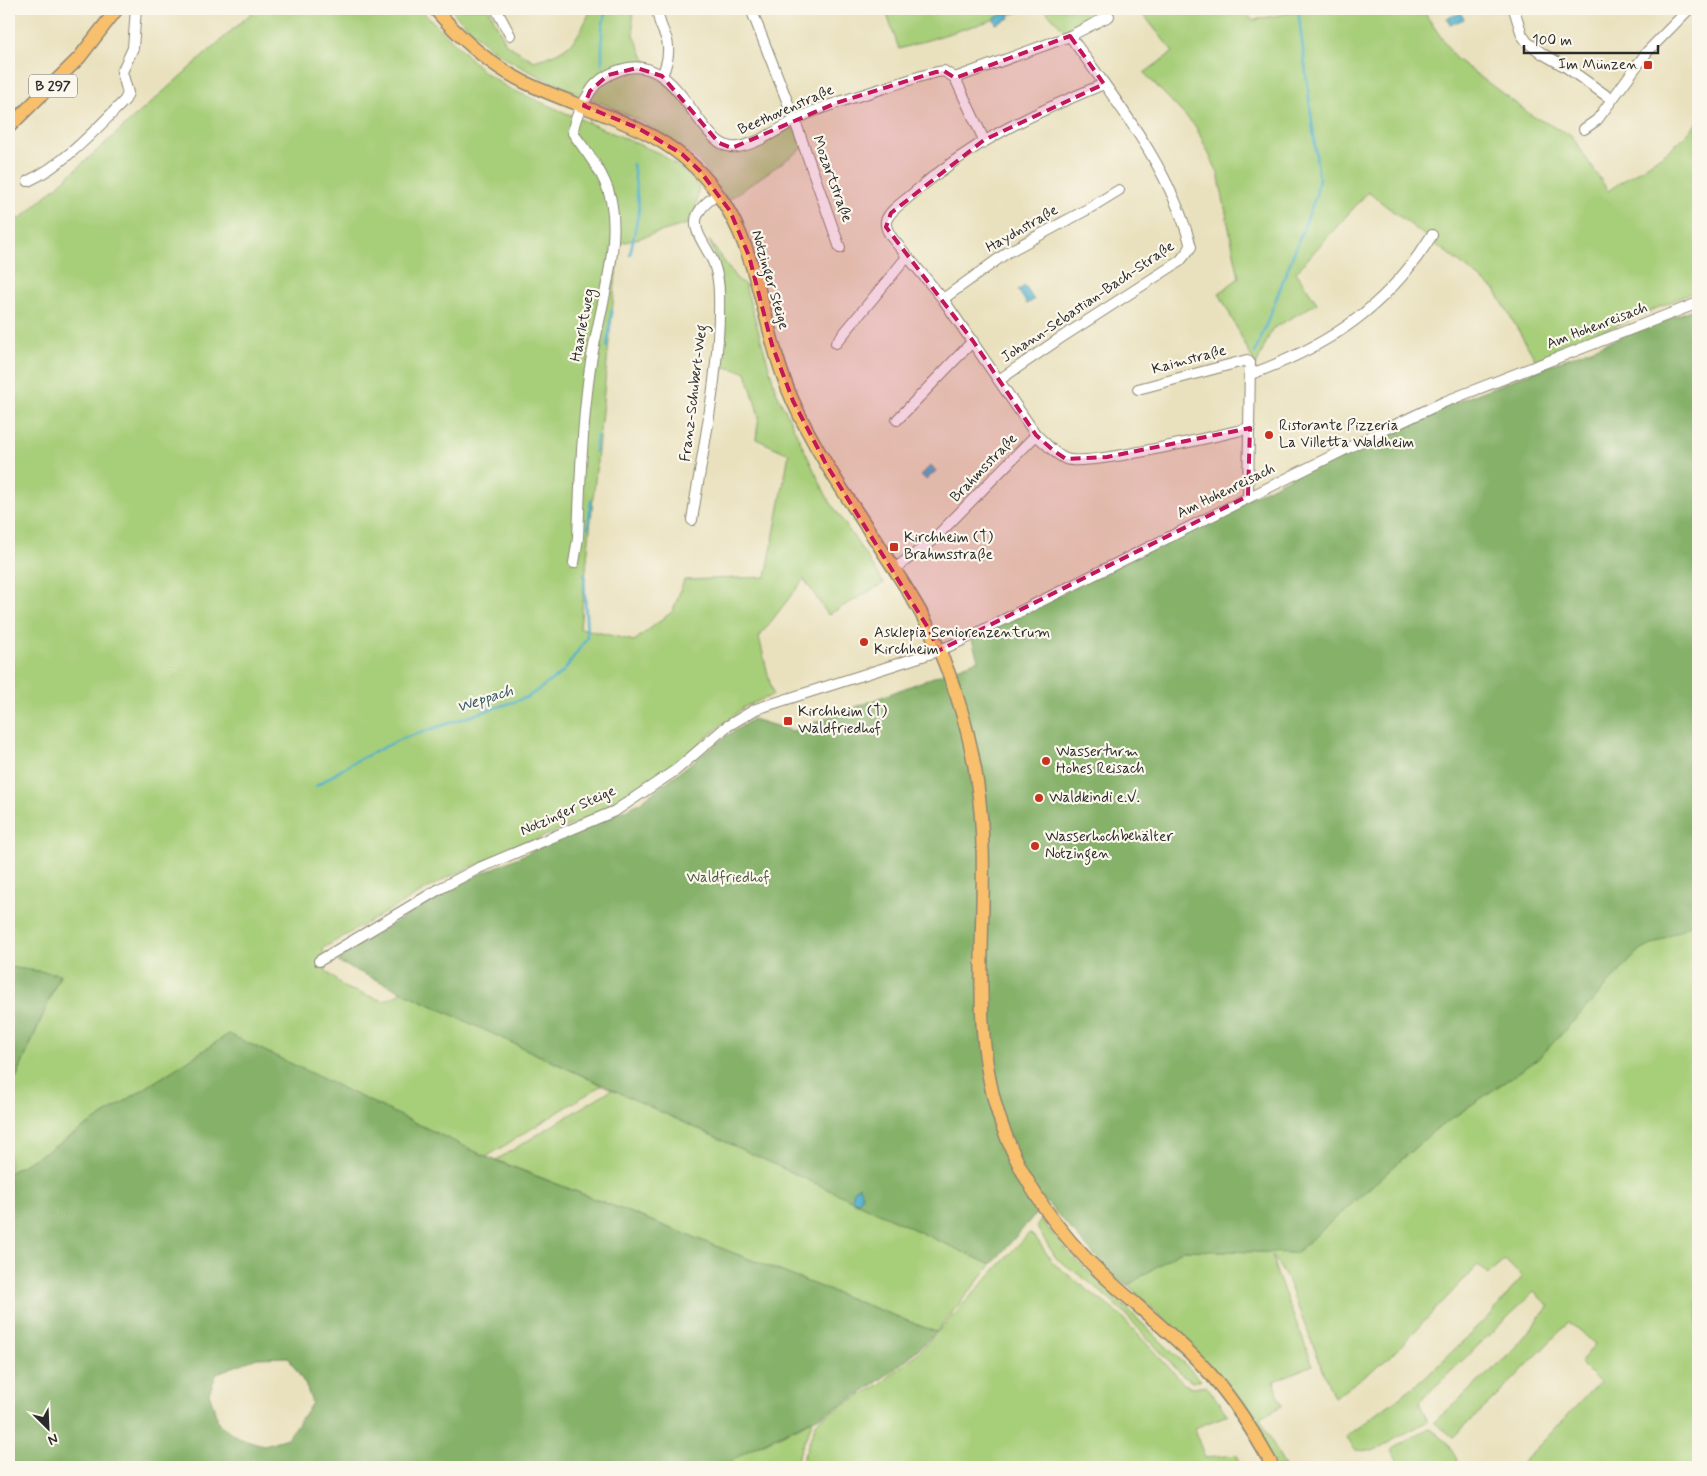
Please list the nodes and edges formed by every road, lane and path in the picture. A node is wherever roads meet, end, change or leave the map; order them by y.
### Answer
1 (117, 9) edge
2 (136, 9) edge
3 (435, 9) edge
4 (496, 9) edge
5 (658, 9) edge
6 (751, 9) edge
7 (1514, 9) edge
8 (1686, 10) edge
9 (1108, 16) dead end
10 (510, 35) dead end
11 (1070, 36) junction
12 (662, 76) junction
13 (955, 78) junction
14 (1104, 84) junction
15 (1611, 99) junction
16 (584, 106) junction
17 (794, 121) junction
18 (9, 127) edge
19 (1584, 129) dead end
20 (984, 140) junction
21 (28, 181) dead end
22 (1118, 190) dead end
23 (718, 194) junction
24 (1432, 235) dead end
25 (840, 248) dead end
26 (907, 257) junction
27 (943, 299) junction
28 (1698, 303) edge
29 (973, 341) junction
30 (836, 343) dead end
31 (1251, 374) junction
32 (999, 380) junction
33 (1138, 389) dead end
34 (897, 420) dead end
35 (1250, 428) junction
36 (1036, 435) junction
37 (1248, 496) junction
38 (692, 520) dead end
39 (574, 563) dead end
40 (894, 569) junction
41 (938, 651) junction
42 (320, 961) dead end
43 (1272, 1467) edge

1 - 18 main road, B 297
2 - 21 street
3 - 16 main road, Notzinger Steige
4 - 10 street
5 - 12 street
6 - 17 street, Mozartstraße
7 - 15 street
8 - 15 street
9 - 11 street
11 - 13 street
11 - 14 street
12 - 16 street, Beethovenstraße
12 - 17 street, Beethovenstraße
13 - 17 street, Beethovenstraße
13 - 20 street
14 - 20 street
14 - 32 street, Johann-Sebastian-Bach-Straße
15 - 19 street
16 - 23 main road, Notzinger Steige
16 - 39 street, Haarletweg
17 - 25 street, Mozartstraße
20 - 26 street
22 - 27 street, Haydnstraße
23 - 38 street, Franz-Schubert-Weg
23 - 40 main road, Notzinger Steige
24 - 31 street
26 - 27 street
26 - 30 street
27 - 29 street
28 - 37 street, Am Hohenreisach
29 - 32 street
29 - 34 street
31 - 33 street, Kaimstraße
31 - 35 street
32 - 36 street
35 - 36 street, Brahmsstraße
35 - 37 street
36 - 40 street, Brahmsstraße
37 - 41 street, Am Hohenreisach
40 - 41 main road, Notzinger Steige
41 - 42 street, Notzinger Steige
41 - 43 main road, Notzinger Steige

